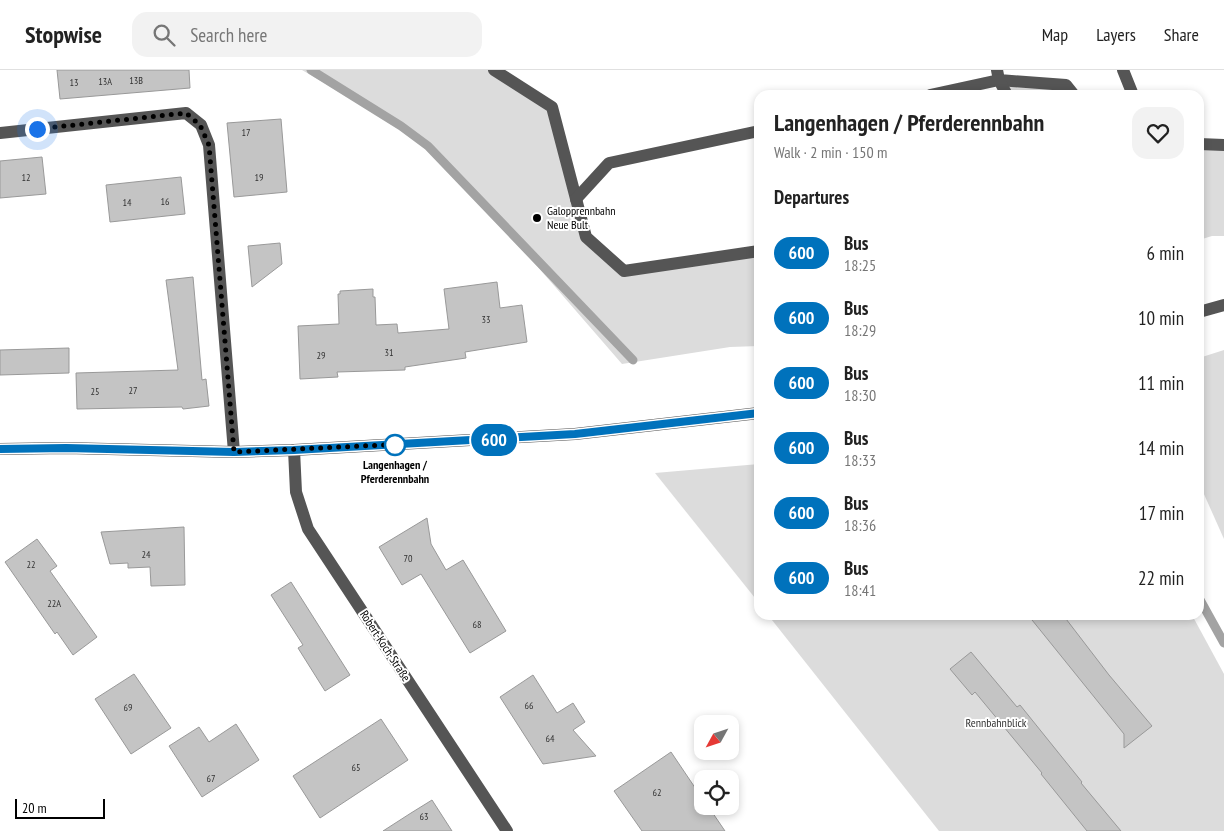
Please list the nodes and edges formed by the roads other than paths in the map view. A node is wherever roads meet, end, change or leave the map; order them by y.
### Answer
1 (494, 70) edge
2 (1124, 70) edge
3 (998, 75) edge
4 (947, 90) edge
5 (1005, 90) edge
6 (1070, 90) edge
7 (1131, 90) edge
8 (754, 132) edge
9 (0, 133) edge
10 (1204, 144) edge
11 (1224, 145) edge
12 (576, 199) junction
13 (754, 252) edge
14 (1224, 305) edge
15 (1204, 311) edge
16 (754, 414) edge
17 (0, 449) edge
18 (294, 450) junction
19 (234, 452) junction
20 (508, 831) edge

1 - 12 street
2 - 7 street
3 - 4 street
3 - 5 street
3 - 6 street
8 - 12 street
9 - 19 street
10 - 11 street
12 - 13 street
14 - 15 street
16 - 18 street
17 - 19 street
18 - 19 street
18 - 20 street, Robert-Koch-Straße

